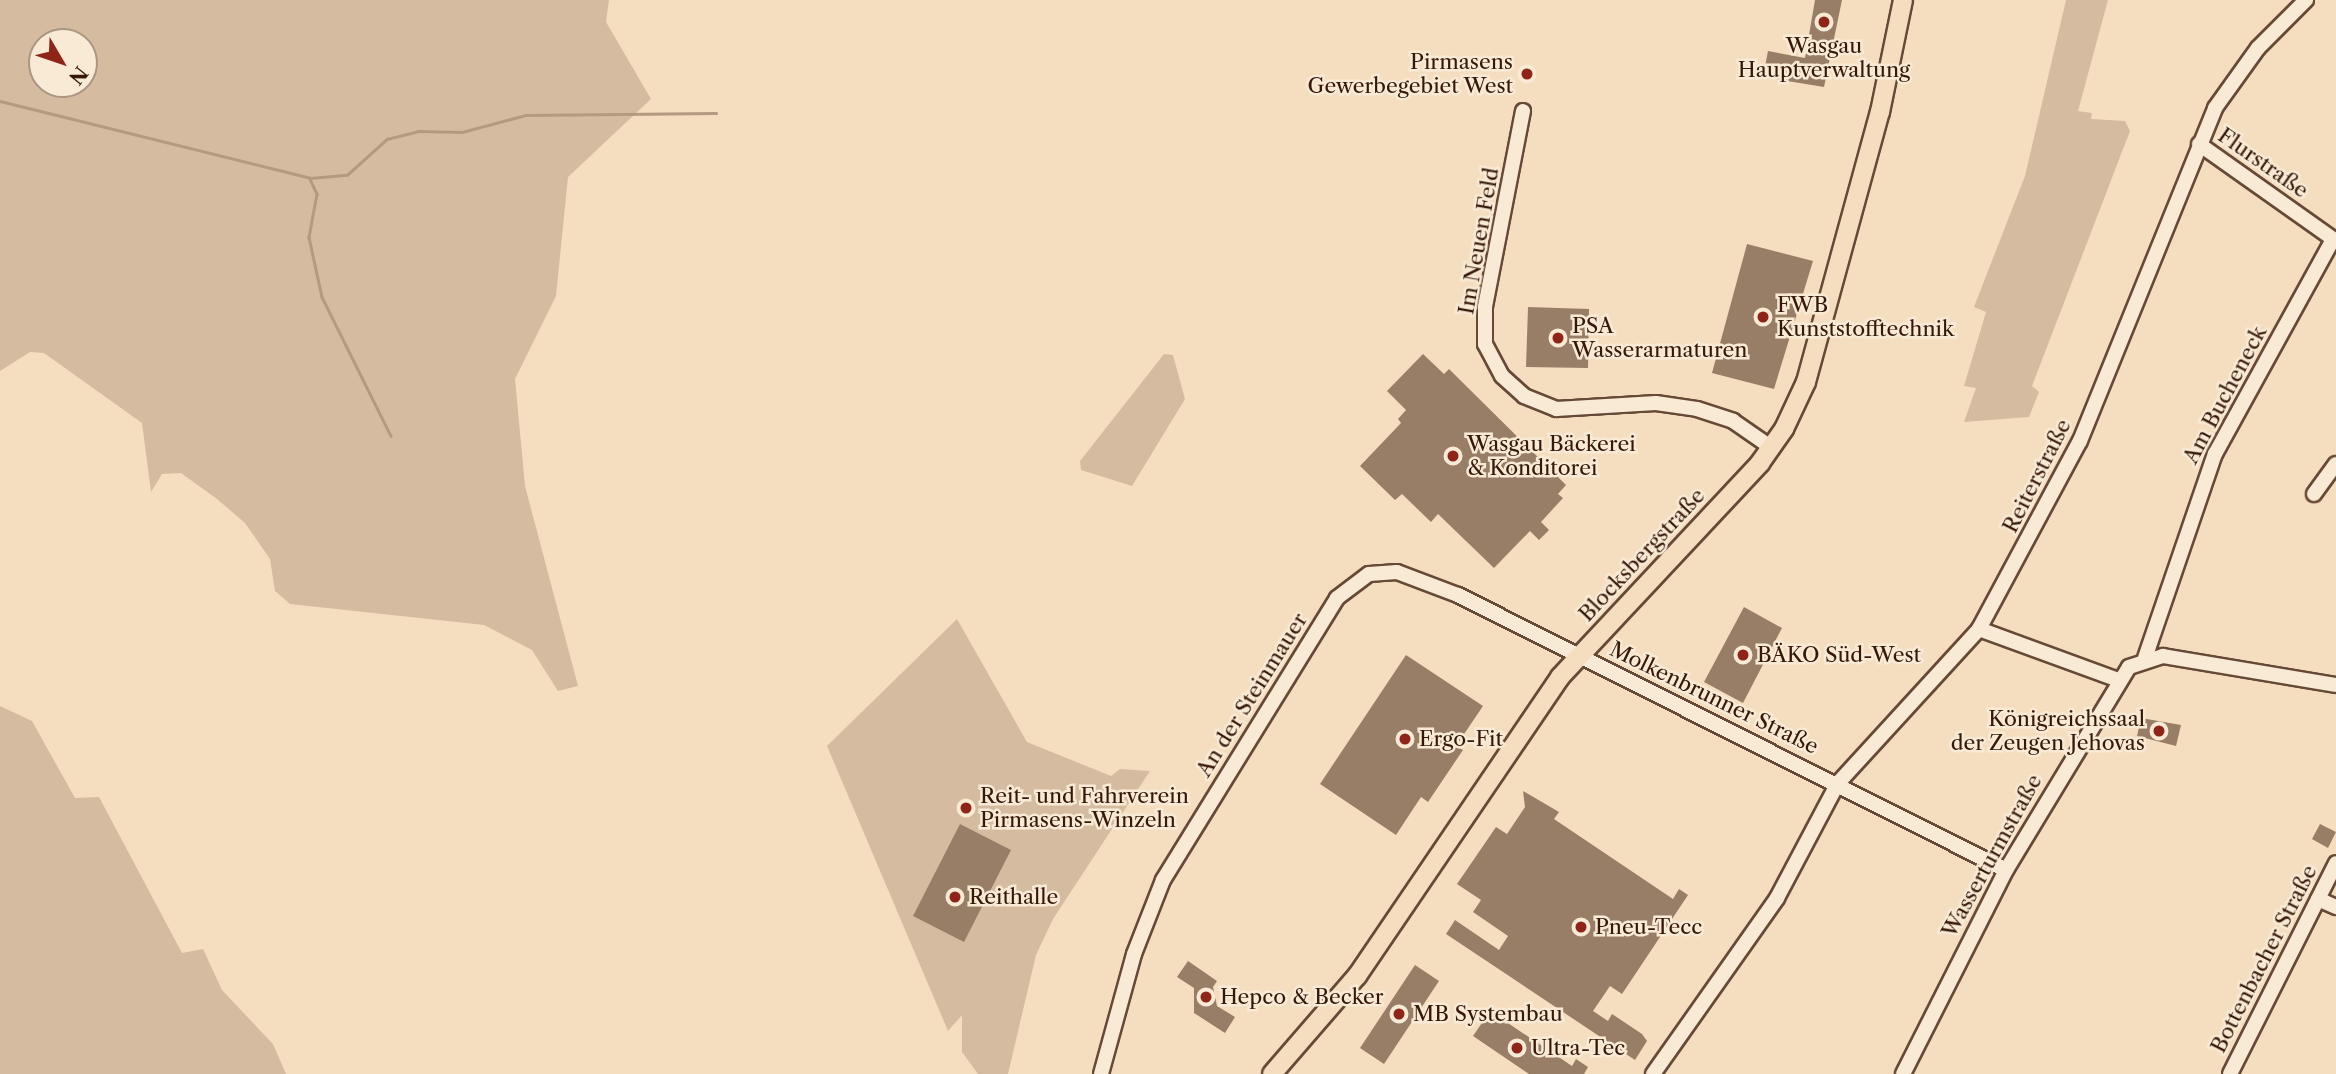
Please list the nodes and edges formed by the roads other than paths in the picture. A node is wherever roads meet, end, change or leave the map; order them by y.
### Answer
1 (1903, 0) edge
2 (2306, 0) edge
3 (1524, 111) dead end
4 (2199, 144) junction
5 (2335, 240) edge
6 (1772, 447) junction
7 (2336, 464) edge
8 (2314, 494) dead end
9 (1358, 578) joint
10 (1979, 629) junction
11 (1578, 656) junction
12 (2145, 658) junction
13 (2118, 680) junction
14 (2336, 685) edge
15 (1838, 783) junction
16 (2336, 863) edge
17 (2006, 870) junction
18 (2318, 899) junction
19 (2336, 907) edge
20 (1101, 1074) edge
21 (1272, 1074) edge
22 (1653, 1074) edge
23 (1903, 1074) edge
24 (2230, 1074) edge

1 - 6 main road, Blocksbergstraße
2 - 4 street, Reiterstraße
3 - 6 street, Im Neuen Feld
4 - 5 street, Flurstraße
4 - 10 street, Reiterstraße
5 - 12 street, Am Bucheneck
6 - 11 main road, Blocksbergstraße
7 - 8 street
9 - 11 street, Molkenbrunner Straße
9 - 20 street, An der Steinmauer
10 - 13 street
10 - 15 street, Reiterstraße
11 - 15 street, Molkenbrunner Straße
11 - 21 main road, Blocksbergstraße
12 - 13 street, Wasserturmstraße
12 - 14 street
13 - 17 street, Wasserturmstraße
15 - 17 street, Molkenbrunner Straße
15 - 22 street, Reiterstraße
16 - 18 street, Bottenbacher Straße
17 - 23 street, Wasserturmstraße
18 - 19 street
18 - 24 street, Bottenbacher Straße

